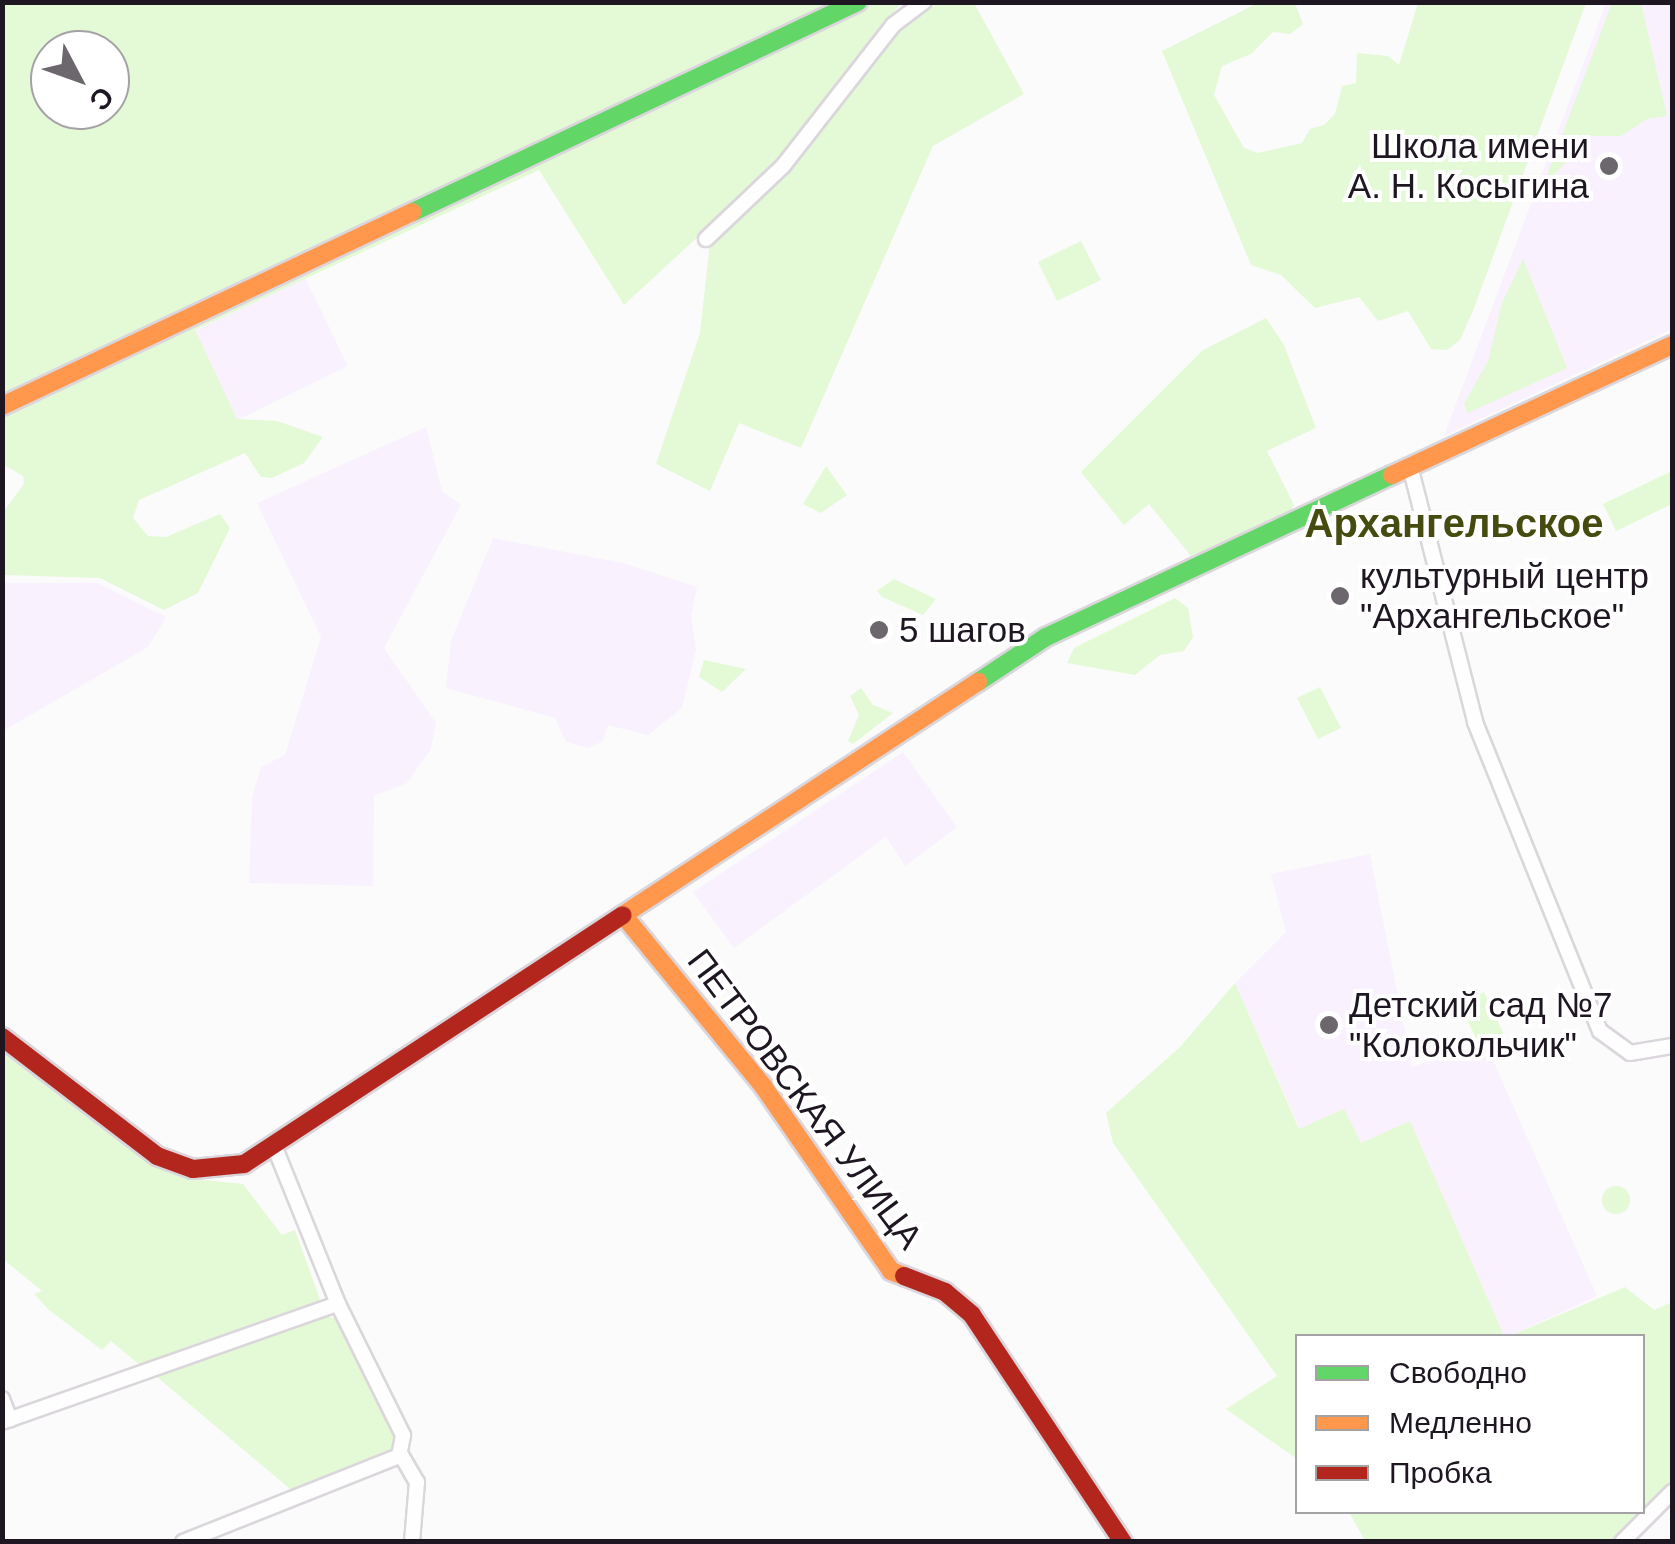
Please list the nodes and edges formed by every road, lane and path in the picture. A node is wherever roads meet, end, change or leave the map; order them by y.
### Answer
1 (858, 2) edge
2 (924, 2) edge
3 (706, 239) dead end
4 (1672, 345) edge
5 (2, 406) edge
6 (1411, 470) junction
7 (624, 916) junction
8 (2, 1037) edge
9 (1672, 1046) edge
10 (274, 1148) junction
11 (338, 1304) junction
12 (2, 1399) edge
13 (6, 1421) edge
14 (400, 1454) junction
15 (1672, 1492) edge
16 (183, 1542) edge
17 (412, 1542) edge
18 (1123, 1542) edge
19 (1622, 1542) edge

1 - 5 street
2 - 3 street
4 - 6 street
6 - 7 street
6 - 9 street
7 - 10 street
7 - 18 street, ПЕТРОВСКАЯ УЛИЦА
8 - 10 street
10 - 11 street
11 - 13 street
11 - 14 street
12 - 13 street
14 - 16 street
14 - 17 street
15 - 19 street

